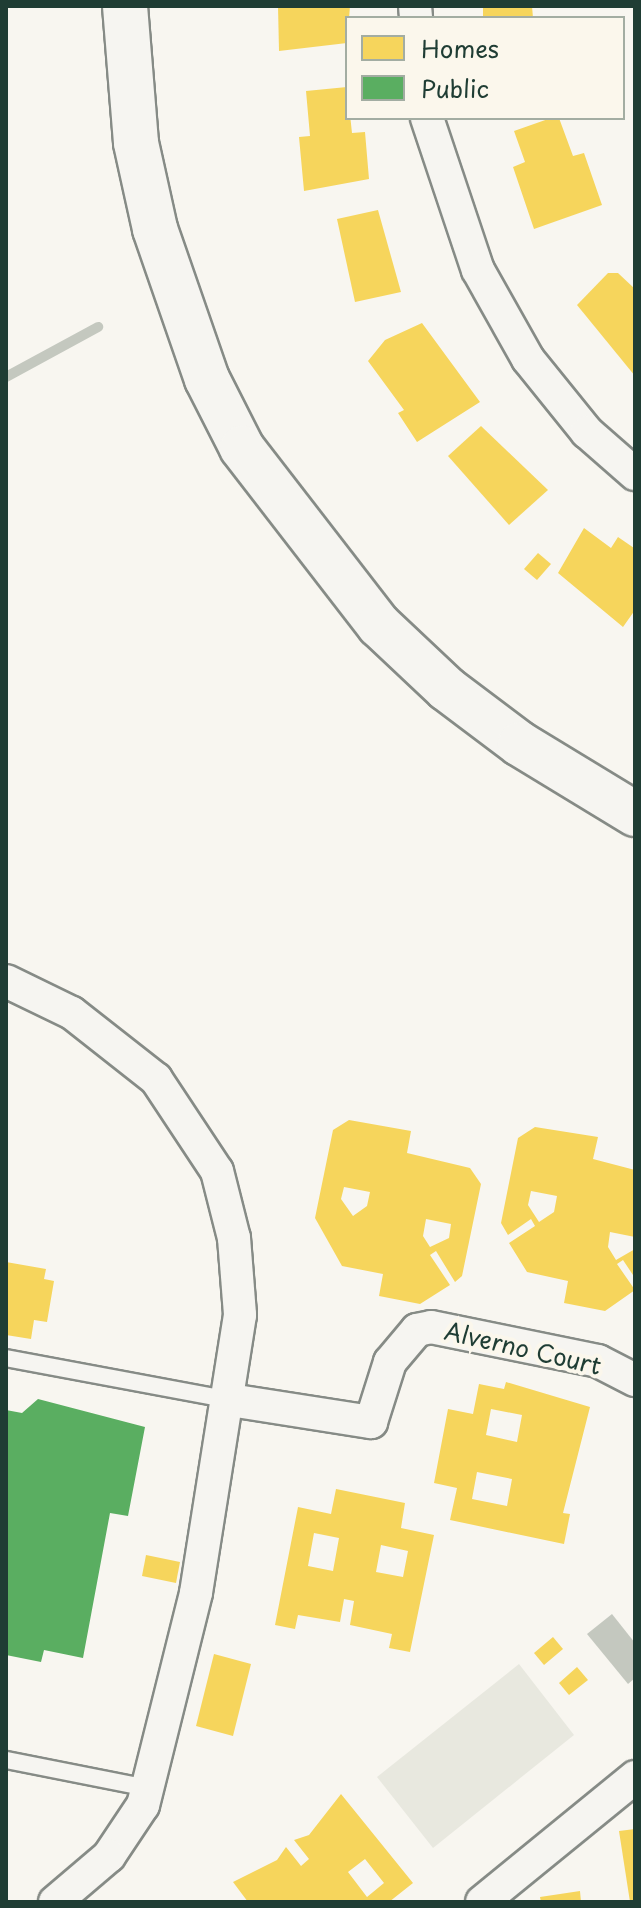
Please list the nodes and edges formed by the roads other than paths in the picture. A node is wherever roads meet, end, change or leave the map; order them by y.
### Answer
1 (125, 6) edge
2 (428, 120) edge
3 (635, 474) edge
4 (635, 814) edge
5 (6, 981) edge
6 (6, 1358) edge
7 (635, 1380) edge
8 (230, 1400) junction
9 (6, 1760) edge
10 (635, 1777) edge
11 (148, 1788) junction
12 (55, 1902) edge
13 (482, 1902) edge

1 - 4 main road
2 - 3 street
5 - 8 street
6 - 8 lane
7 - 8 street, Alverno Court
8 - 11 street
9 - 11 lane
10 - 13 street
11 - 12 street

